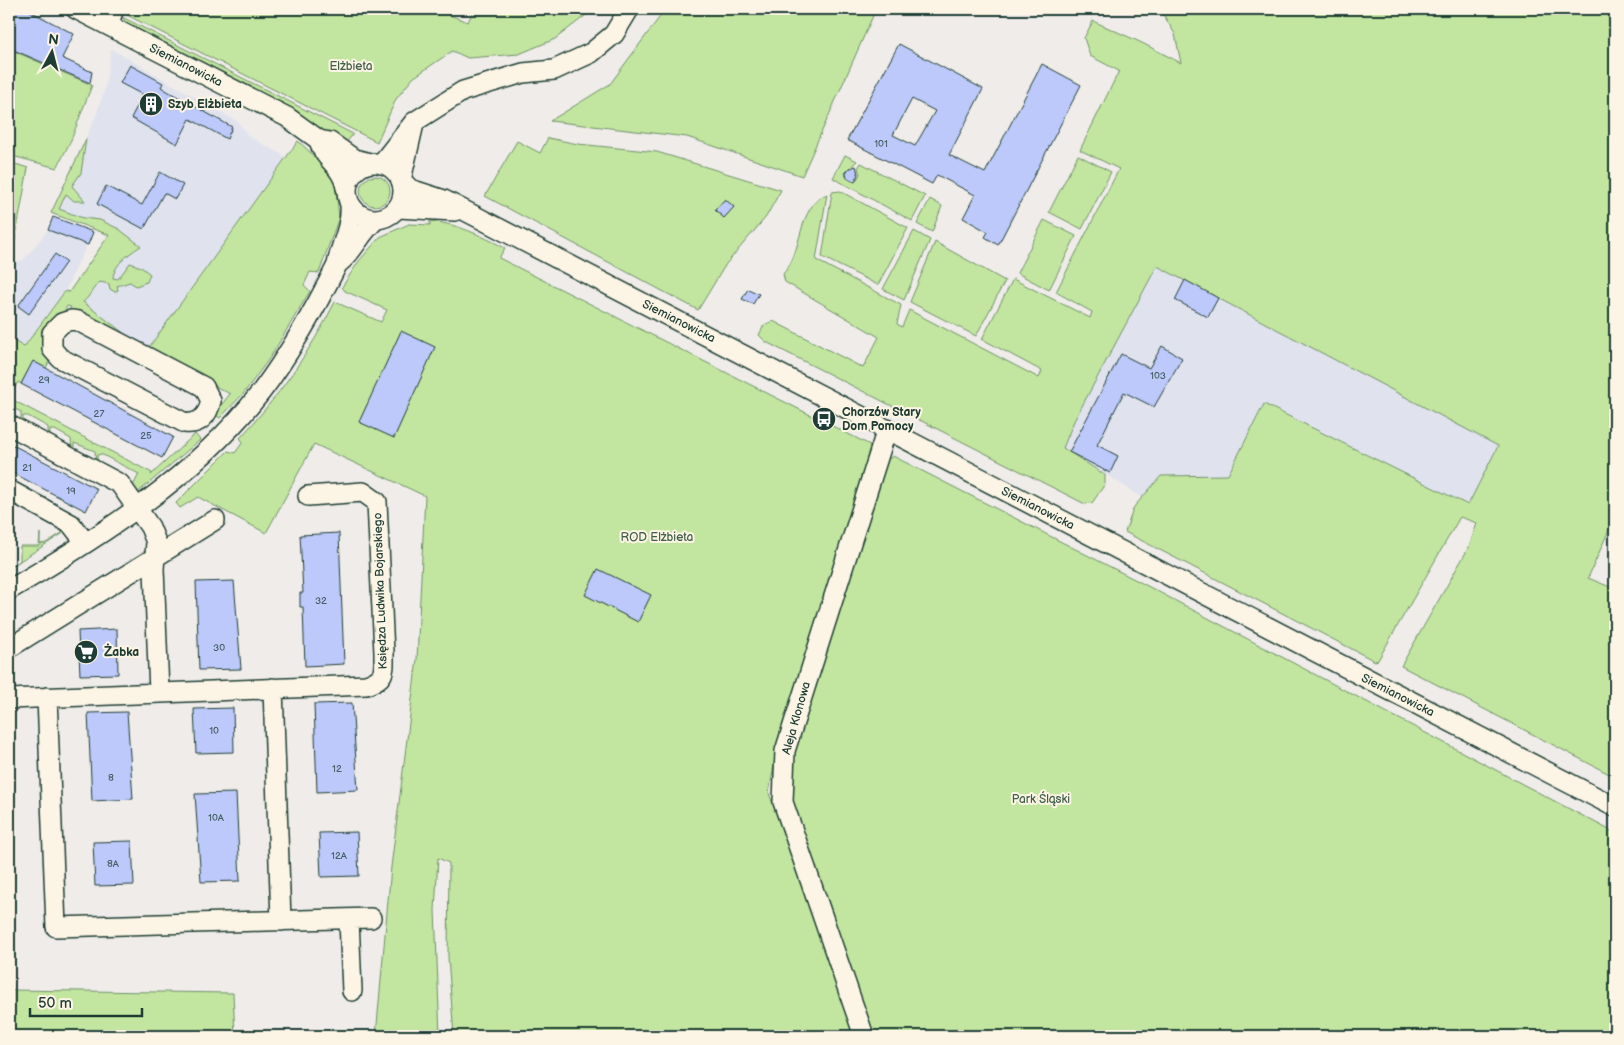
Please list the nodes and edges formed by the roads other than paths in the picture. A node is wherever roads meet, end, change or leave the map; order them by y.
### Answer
1 (76, 9) edge
2 (629, 9) edge
3 (111, 17) edge
4 (414, 122) junction
5 (319, 140) junction
6 (375, 163) junction
7 (401, 180) junction
8 (348, 197) junction
9 (398, 208) junction
10 (461, 210) junction
11 (377, 220) junction
12 (338, 265) junction
13 (206, 416) junction
14 (9, 425) edge
15 (887, 429) junction
16 (224, 434) junction
17 (9, 490) edge
18 (308, 496) dead end
19 (137, 508) junction
20 (216, 520) dead end
21 (85, 542) junction
22 (153, 558) junction
23 (9, 590) edge
24 (9, 648) edge
25 (273, 688) junction
26 (160, 692) junction
27 (47, 697) junction
28 (9, 699) edge
29 (1615, 807) edge
30 (349, 918) junction
31 (371, 918) dead end
32 (281, 920) junction
33 (352, 991) dead end
34 (864, 1036) edge

1 - 3 street, Siemianowicka
2 - 4 street
3 - 5 street, Siemianowicka
4 - 6 street
4 - 7 street
5 - 6 street, Siemianowicka
5 - 8 street, Siemianowicka
6 - 7 street
6 - 8 street
7 - 9 street
7 - 10 street, Siemianowicka
8 - 11 street
8 - 12 street
9 - 10 street, Siemianowicka
9 - 11 street
10 - 15 street, Siemianowicka
11 - 12 street
12 - 16 street
13 - 13 street
13 - 16 street
14 - 19 street
15 - 29 street, Siemianowicka
15 - 34 street, Aleja Klonowa
16 - 19 street
17 - 21 street
18 - 25 street, Księdza Ludwika Bojarskiego
19 - 21 street
19 - 22 street
20 - 22 street
21 - 23 street
22 - 24 street
22 - 26 street
25 - 26 street, Księdza Ludwika Bojarskiego
25 - 32 street
26 - 27 street, Księdza Ludwika Bojarskiego
27 - 28 street, Księdza Ludwika Bojarskiego
27 - 32 street
30 - 31 street
30 - 32 street
30 - 33 street

